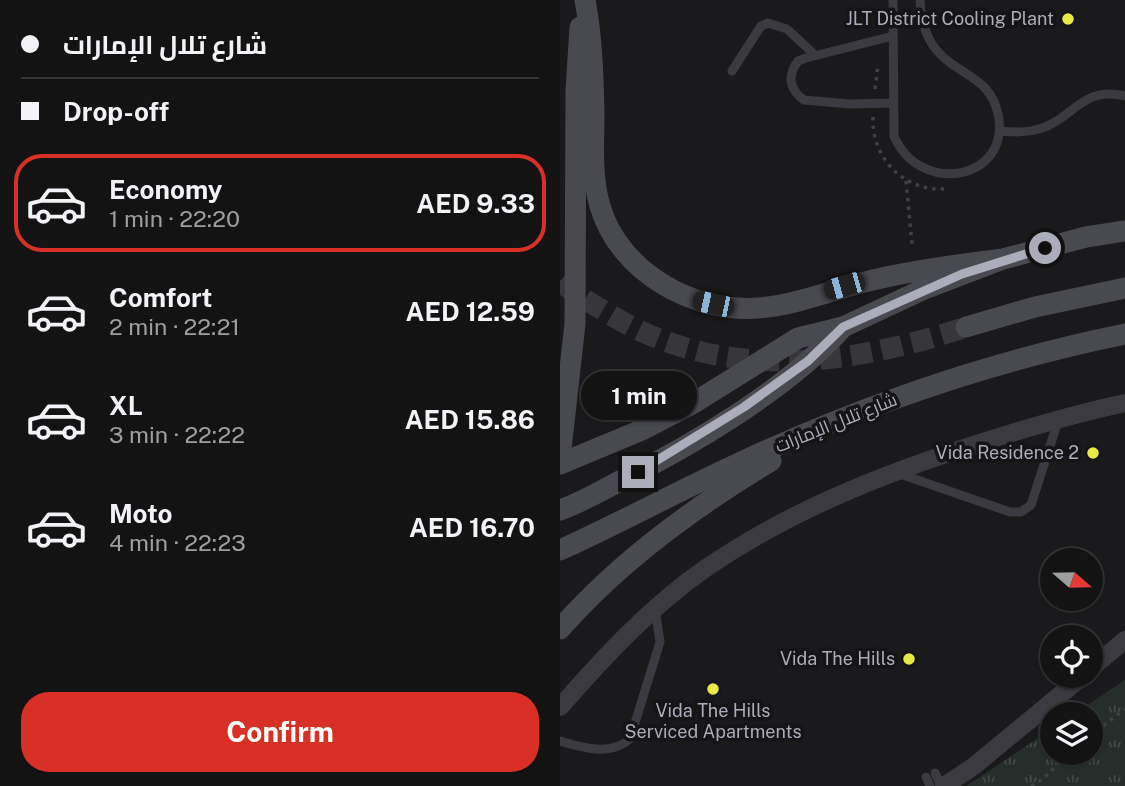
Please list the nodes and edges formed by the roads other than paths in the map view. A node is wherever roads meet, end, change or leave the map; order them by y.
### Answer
1 (585, 0) edge
2 (893, 0) edge
3 (920, 0) edge
4 (893, 36) junction
5 (815, 55) junction
6 (732, 71) dead end
7 (1125, 96) edge
8 (893, 103) junction
9 (1000, 131) junction
10 (1125, 231) edge
11 (1003, 259) junction
12 (1125, 288) edge
13 (843, 327) junction
14 (966, 327) tunnel mouth
15 (1125, 334) edge
16 (1125, 403) edge
17 (1060, 416) junction
18 (828, 427) junction
19 (560, 458) edge
20 (560, 464) edge
21 (894, 471) junction
22 (562, 510) edge
23 (560, 550) edge
24 (655, 608) junction
25 (560, 629) edge
26 (1125, 640) edge
27 (1103, 658) edge
28 (1068, 688) edge
29 (560, 707) edge
30 (560, 741) edge
31 (935, 782) edge

1 - 11 main road
1 - 19 main road
2 - 4 lane
3 - 9 lane
4 - 5 lane
4 - 8 lane
5 - 6 lane
5 - 8 lane
7 - 9 lane
8 - 9 lane
10 - 11 main road
11 - 13 main road
12 - 14 main road
13 - 20 main road
13 - 22 main road
15 - 18 main road, شارع تلال الإمارات
16 - 17 street
17 - 21 street
17 - 21 lane
18 - 23 main road, شارع تلال الإمارات
18 - 25 main road
21 - 24 street
24 - 29 street
24 - 30 lane
26 - 27 street
28 - 31 street

